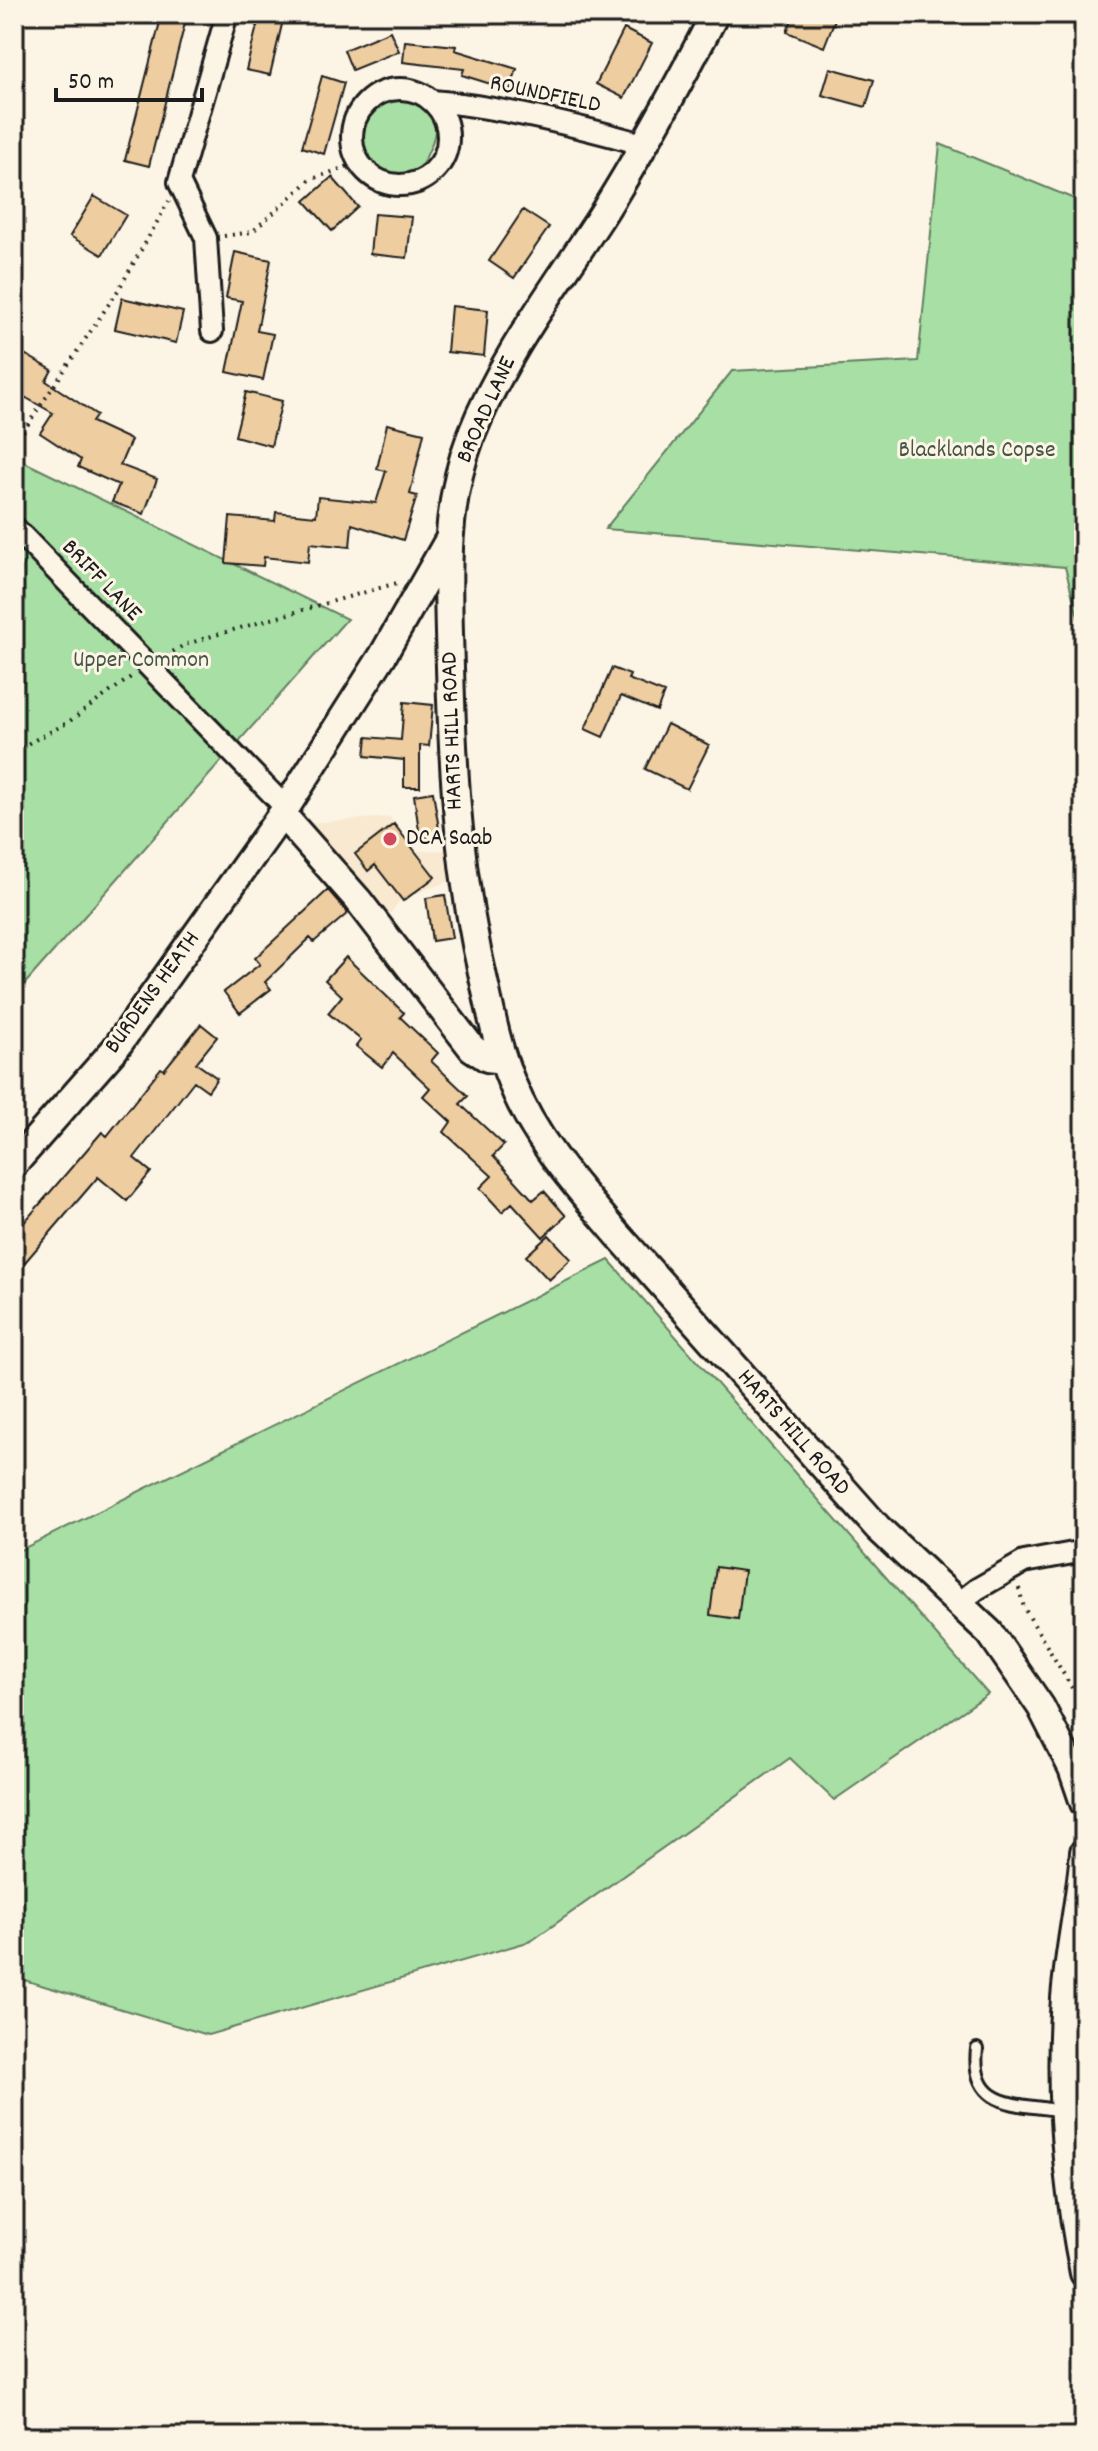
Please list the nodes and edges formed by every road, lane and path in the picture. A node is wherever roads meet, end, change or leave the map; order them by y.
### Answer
1 (227, 14) edge
2 (715, 14) edge
3 (432, 101) junction
4 (646, 145) junction
5 (359, 162) junction
6 (179, 182) junction
7 (206, 238) junction
8 (212, 331) dead end
9 (14, 445) edge
10 (14, 527) edge
11 (448, 541) junction
12 (430, 572) junction
13 (148, 666) junction
14 (14, 751) edge
15 (284, 811) junction
16 (503, 1060) junction
17 (14, 1164) edge
18 (1084, 1551) edge
19 (1024, 1562) junction
20 (959, 1603) junction
21 (1084, 1708) edge
22 (1084, 1803) edge
23 (1084, 1852) edge
24 (977, 2049) dead end
25 (1063, 2111) junction
26 (1084, 2273) edge

1 - 6 street
2 - 4 street, BROAD LANE
3 - 4 street, ROUNDFIELD
3 - 5 street, ROUNDFIELD
3 - 5 street
4 - 11 street, BROAD LANE
5 - 7 path
6 - 7 street
6 - 9 path
7 - 8 street
10 - 13 street, BRIFF LANE
11 - 12 street, BROAD LANE
11 - 16 street, HARTS HILL ROAD
12 - 13 path
12 - 15 street, BROAD LANE
13 - 14 path
13 - 15 street, BRIFF LANE
15 - 16 street
15 - 17 street, BURDENS HEATH
16 - 20 street, HARTS HILL ROAD
18 - 19 street
19 - 20 street
19 - 21 path
20 - 22 street, HARTS HILL ROAD
23 - 25 street
24 - 25 lane
25 - 26 street

